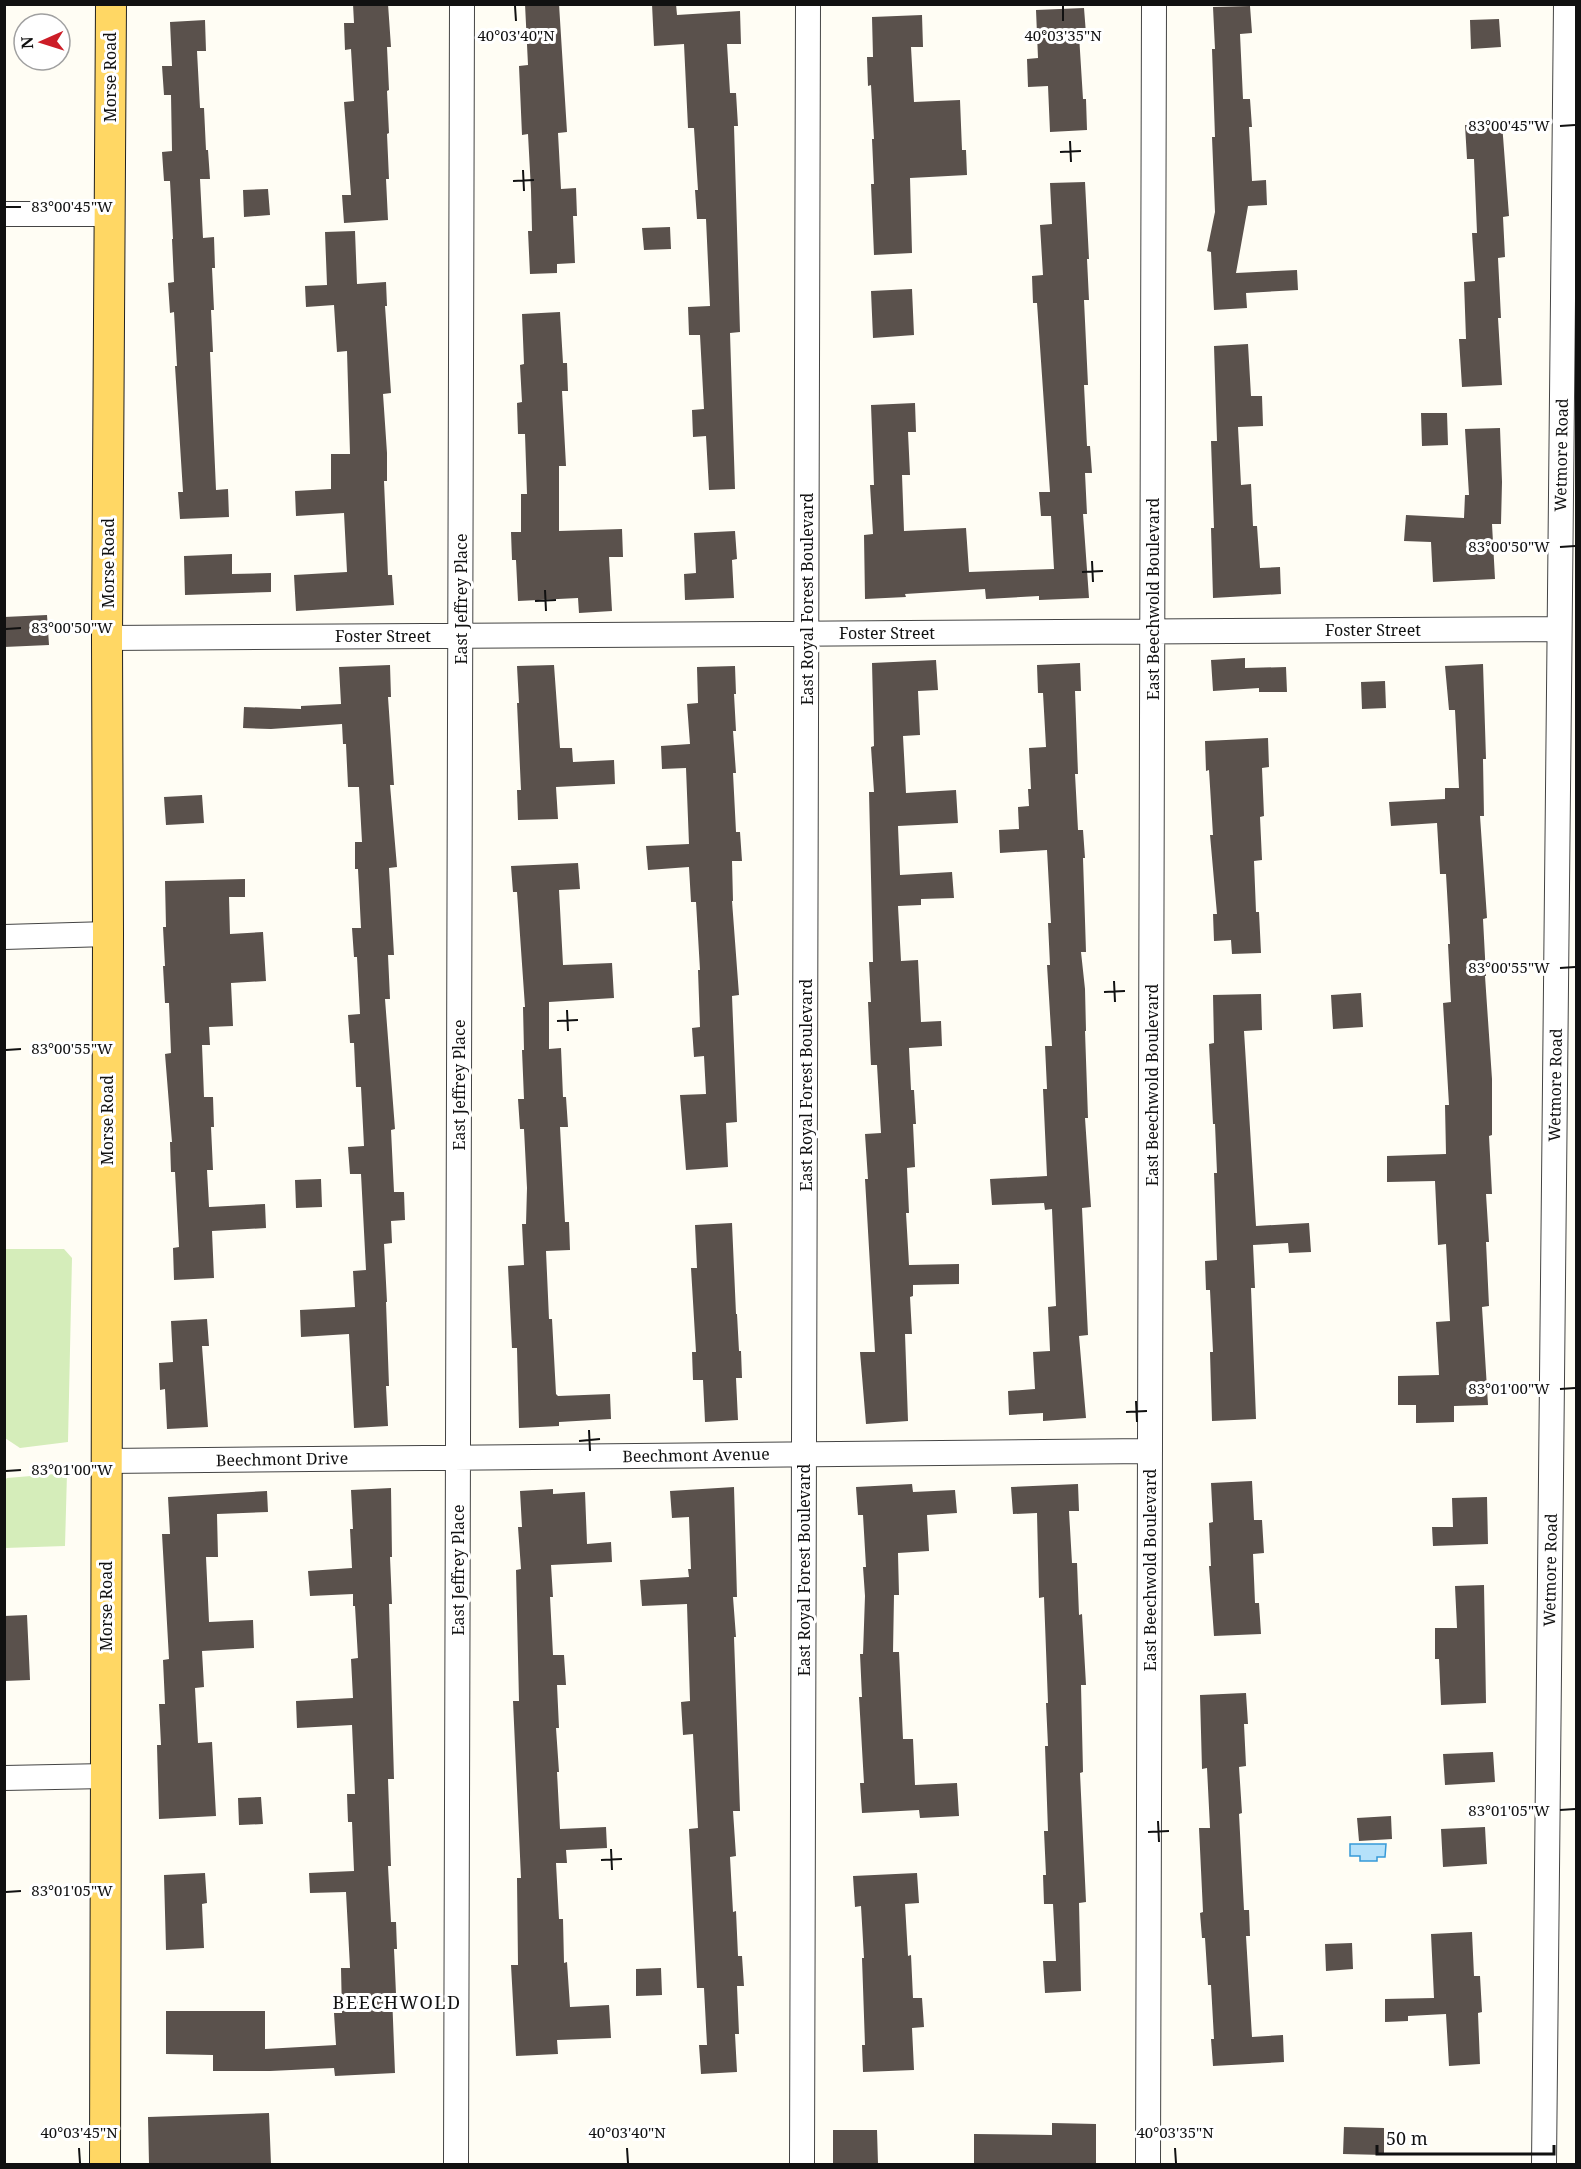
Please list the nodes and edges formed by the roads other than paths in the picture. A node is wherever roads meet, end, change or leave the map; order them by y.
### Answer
1 (111, 4) edge
2 (462, 4) edge
3 (808, 4) edge
4 (1154, 4) edge
5 (1566, 4) edge
6 (4, 214) edge
7 (109, 214) junction
8 (1570, 315) edge
9 (1559, 629) junction
10 (1153, 631) junction
11 (807, 633) junction
12 (461, 635) junction
13 (107, 638) junction
14 (108, 934) junction
15 (4, 937) edge
16 (1150, 1451) junction
17 (804, 1454) junction
18 (458, 1457) junction
19 (106, 1461) junction
20 (106, 1776) junction
21 (4, 1778) edge
22 (105, 2164) edge
23 (456, 2164) edge
24 (802, 2164) edge
25 (1148, 2164) edge
26 (1544, 2164) edge

1 - 7 main road, Morse Road
2 - 12 street, East Jeffrey Place
3 - 11 street, East Royal Forest Boulevard
4 - 10 street, East Beechwold Boulevard
5 - 8 street, Wetmore Road
6 - 7 street
7 - 13 main road, Morse Road
8 - 9 street, Wetmore Road
9 - 10 street, Foster Street
9 - 26 street, Wetmore Road
10 - 11 street, Foster Street
10 - 16 street, East Beechwold Boulevard
11 - 12 street, Foster Street
11 - 17 street, East Royal Forest Boulevard
12 - 13 street, Foster Street
12 - 18 street, East Jeffrey Place
13 - 14 main road, Morse Road
14 - 15 street
14 - 19 main road, Morse Road
16 - 17 street, Beechmont Avenue
16 - 25 street, East Beechwold Boulevard
17 - 18 street, Beechmont Avenue
17 - 24 street, East Royal Forest Boulevard
18 - 19 street, Beechmont Drive
18 - 23 street, East Jeffrey Place
19 - 20 main road, Morse Road
20 - 21 street
20 - 22 main road, Morse Road

